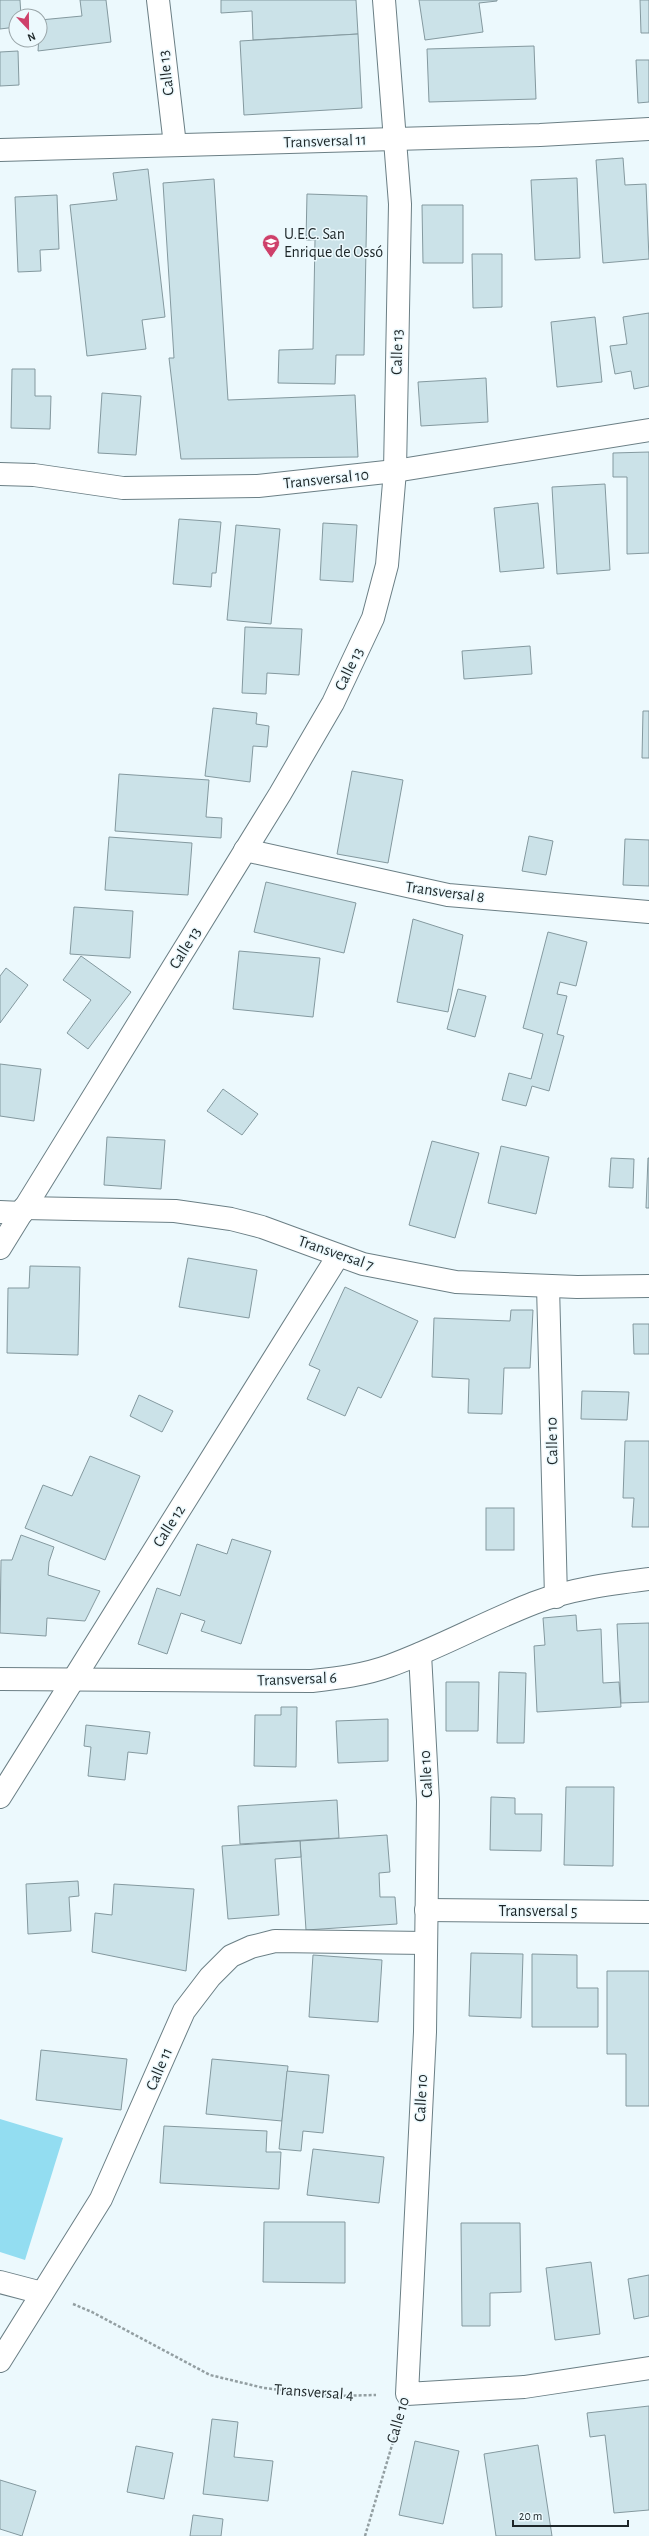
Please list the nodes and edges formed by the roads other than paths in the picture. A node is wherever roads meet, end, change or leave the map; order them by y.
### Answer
1 (158, 0) edge
2 (384, 0) edge
3 (649, 129) edge
4 (396, 139) junction
5 (175, 145) junction
6 (0, 150) edge
7 (649, 430) edge
8 (395, 471) junction
9 (0, 474) edge
10 (245, 850) junction
11 (649, 912) edge
12 (23, 1211) junction
13 (0, 1212) edge
14 (0, 1248) edge
15 (338, 1256) junction
16 (548, 1286) junction
17 (649, 1286) edge
18 (649, 1579) edge
19 (556, 1597) junction
20 (420, 1654) junction
21 (0, 1679) edge
22 (73, 1679) junction
23 (0, 1797) edge
24 (426, 1910) junction
25 (649, 1912) edge
26 (426, 1943) junction
27 (0, 2282) edge
28 (42, 2293) junction
29 (0, 2361) edge
30 (649, 2368) edge

1 - 5 street, Calle 13
2 - 4 street, Calle 13
3 - 4 street, Transversal 11
4 - 5 street, Transversal 11
4 - 8 street, Calle 13
5 - 6 street, Transversal 11
7 - 8 street, Transversal 10
8 - 9 street, Transversal 10
8 - 10 street, Calle 13
10 - 11 street, Transversal 8
10 - 12 street, Calle 13
12 - 13 street, Transversal 7
12 - 14 street, Calle 13
12 - 15 street, Transversal 7
15 - 16 street, Transversal 7
15 - 22 street, Calle 12
16 - 17 street, Transversal 7
16 - 19 street, Calle 10
18 - 19 street, Transversal 6
19 - 20 street, Transversal 6
20 - 22 street, Transversal 6
20 - 24 street, Calle 10
21 - 22 street, Transversal 6
22 - 23 street, Calle 12
24 - 25 street, Transversal 5
24 - 26 street, Calle 10
26 - 28 street, Calle 11
26 - 30 street, Calle 10
27 - 28 street
28 - 29 street, Calle 11

